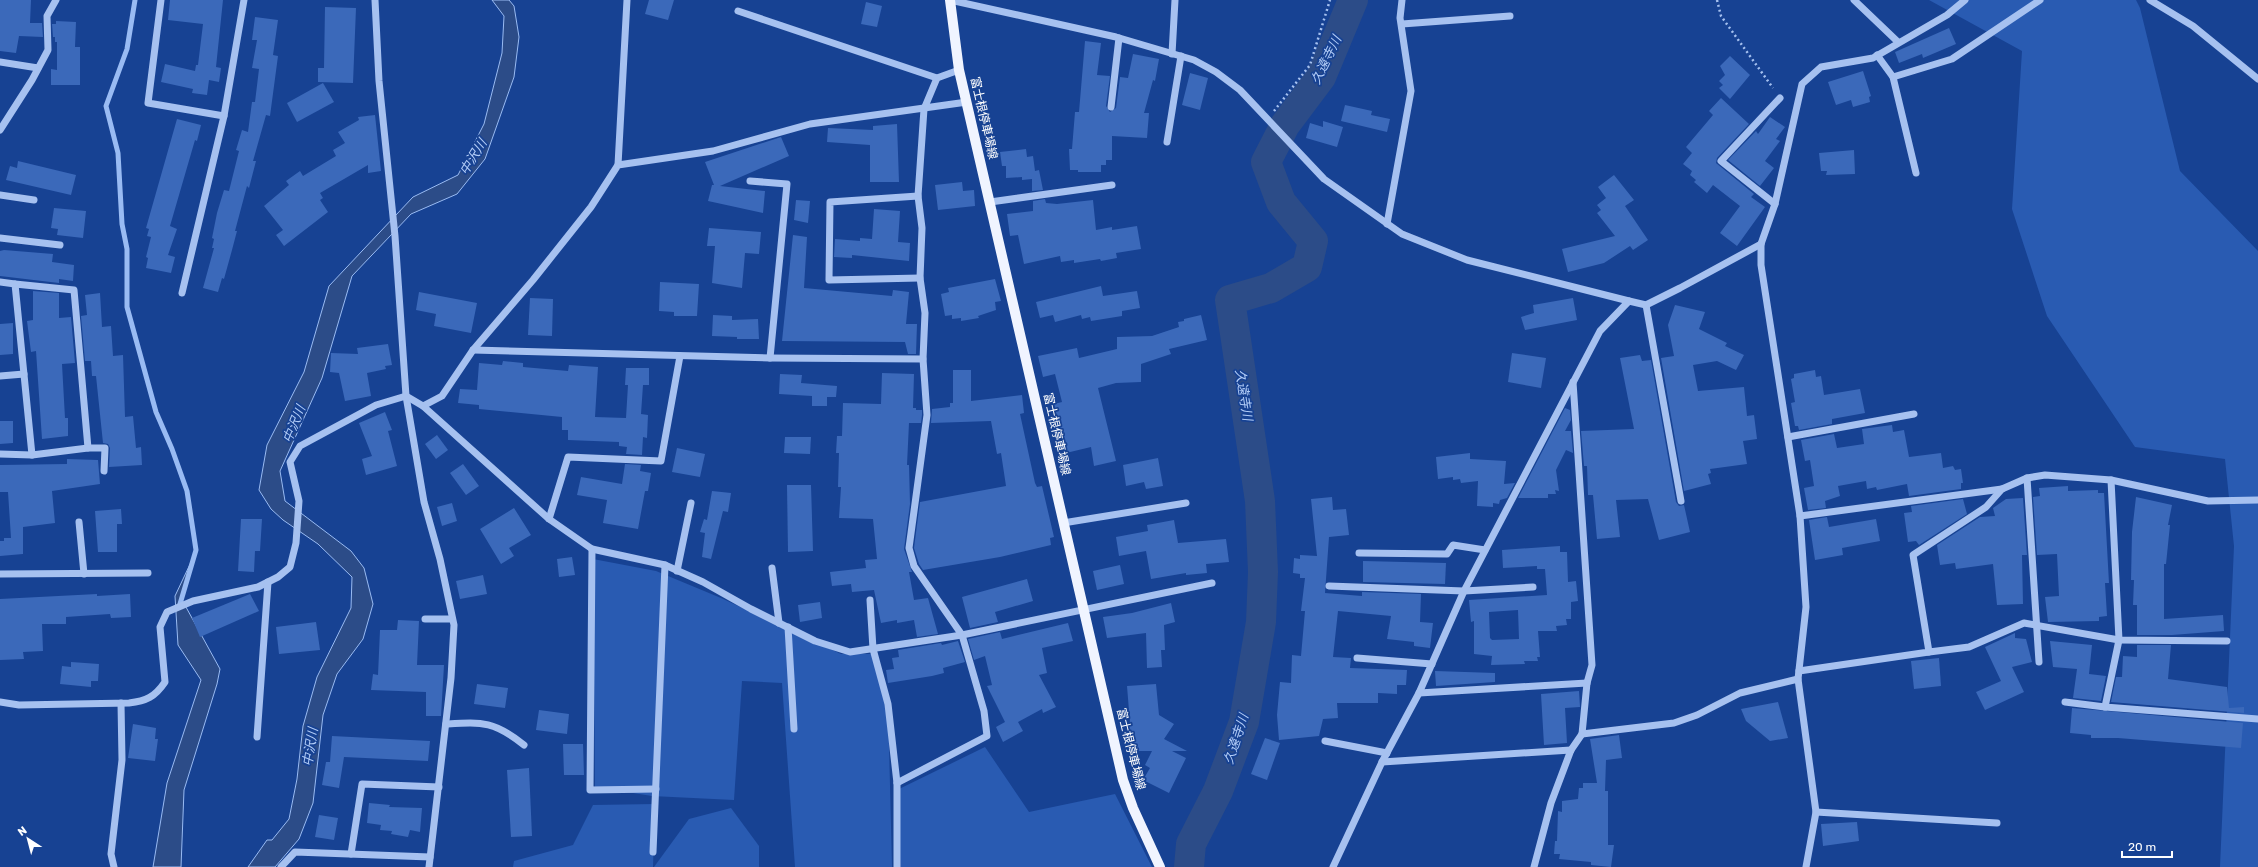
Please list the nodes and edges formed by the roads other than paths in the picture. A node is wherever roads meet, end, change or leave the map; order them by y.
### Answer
1 (56, 0) edge
2 (162, 0) edge
3 (244, 0) edge
4 (375, 0) edge
5 (627, 0) edge
6 (950, 0) edge
7 (1175, 0) edge
8 (1402, 0) edge
9 (1854, 0) edge
10 (1965, 0) edge
11 (2040, 0) edge
12 (2150, 0) edge
13 (738, 11) dead end
14 (1510, 16) dead end
15 (1402, 24) junction
16 (1119, 38) junction
17 (1898, 42) junction
18 (1172, 54) junction
19 (1877, 55) junction
20 (1181, 56) junction
21 (0, 62) edge
22 (38, 68) junction
23 (960, 70) junction
24 (1893, 77) junction
25 (937, 78) junction
26 (2258, 80) edge
27 (1780, 98) road end
28 (967, 102) junction
29 (1111, 107) dead end
30 (924, 108) junction
31 (224, 116) junction
32 (0, 130) edge
33 (1167, 142) dead end
34 (618, 165) junction
35 (1916, 173) dead end
36 (750, 181) dead end
37 (1112, 185) dead end
38 (0, 195) edge
39 (918, 196) junction
40 (34, 200) dead end
41 (990, 202) junction
42 (1775, 204) junction
43 (1387, 224) junction
44 (0, 238) edge
45 (1761, 244) junction
46 (60, 245) dead end
47 (920, 278) junction
48 (0, 282) edge
49 (15, 284) junction
50 (182, 293) dead end
51 (1629, 301) junction
52 (1646, 305) junction
53 (473, 350) junction
54 (680, 356) junction
55 (770, 358) junction
56 (923, 359) junction
57 (24, 374) junction
58 (0, 376) edge
59 (1573, 381) junction
60 (406, 396) junction
61 (423, 406) junction
62 (1914, 414) dead end
63 (1788, 437) junction
64 (88, 448) junction
65 (0, 454) edge
66 (32, 455) junction
67 (104, 471) dead end
68 (2027, 478) junction
69 (2111, 480) junction
70 (2002, 489) junction
71 (2258, 500) edge
72 (1681, 501) dead end
73 (691, 503) dead end
74 (1186, 503) dead end
75 (1800, 516) junction
76 (549, 519) junction
77 (80, 522) dead end
78 (1064, 523) junction
79 (592, 549) junction
80 (1486, 550) junction
81 (1359, 553) dead end
82 (665, 565) junction
83 (772, 568) dead end
84 (678, 571) junction
85 (148, 573) dead end
86 (0, 574) edge
87 (84, 574) junction
88 (268, 582) junction
89 (1212, 583) dead end
90 (1329, 586) dead end
91 (1533, 587) dead end
92 (1464, 591) junction
93 (870, 600) dead end
94 (1084, 610) junction
95 (425, 619) dead end
96 (452, 619) junction
97 (779, 623) junction
98 (2035, 624) junction
99 (788, 627) junction
100 (962, 635) junction
101 (2119, 640) junction
102 (2228, 641) dead end
103 (873, 648) junction
104 (1929, 652) junction
105 (1357, 658) dead end
106 (2039, 662) dead end
107 (1432, 664) junction
108 (1799, 671) junction
109 (1798, 679) junction
110 (1587, 683) junction
111 (1418, 693) junction
112 (0, 702) edge
113 (2065, 702) dead end
114 (121, 703) junction
115 (2105, 707) junction
116 (2258, 719) edge
117 (446, 724) junction
118 (794, 729) dead end
119 (1582, 734) junction
120 (257, 737) dead end
121 (1325, 741) dead end
122 (524, 745) dead end
123 (1571, 750) junction
124 (1387, 753) junction
125 (1382, 762) junction
126 (897, 783) junction
127 (439, 787) junction
128 (656, 789) junction
129 (1816, 812) junction
130 (1997, 823) dead end
131 (653, 852) dead end
132 (351, 854) junction
133 (430, 858) junction
134 (114, 867) edge
135 (281, 867) edge
136 (429, 867) edge
137 (898, 867) edge
138 (1160, 867) edge
139 (1333, 867) edge
140 (1534, 867) edge
141 (1806, 867) edge

1 - 22 street
2 - 31 street
3 - 31 street
4 - 60 street
5 - 34 street
6 - 16 street
6 - 23 main road, 富士根停車場線
7 - 18 street
8 - 15 street
9 - 17 street
10 - 17 street
11 - 24 street
12 - 26 street
13 - 25 street
14 - 15 street
15 - 43 street
16 - 18 street
16 - 29 street
17 - 19 street
18 - 20 street
19 - 24 street
19 - 42 street
20 - 33 street
20 - 43 street
21 - 22 street
22 - 32 street
23 - 25 street
23 - 28 main road, 富士根停車場線
24 - 35 street
25 - 30 street
27 - 42 street
28 - 30 street
28 - 41 main road, 富士根停車場線
30 - 34 street
30 - 39 street
31 - 50 street
34 - 53 street
36 - 55 street
37 - 41 street
38 - 40 street
39 - 47 street
39 - 47 street
41 - 78 main road, 富士根停車場線
42 - 45 street
43 - 51 street
44 - 46 street
45 - 52 street
45 - 63 street
47 - 56 street
48 - 49 street
49 - 57 street
49 - 64 street
51 - 52 street
51 - 59 street
52 - 72 street
53 - 54 street
53 - 61 street
54 - 55 street
54 - 76 street
55 - 56 street
56 - 100 street
57 - 58 street
57 - 66 street
59 - 80 street
59 - 110 street
60 - 61 street
60 - 88 street
60 - 96 street
61 - 76 street
62 - 63 street
63 - 75 street
64 - 66 street
64 - 67 street
65 - 66 street
68 - 69 street
68 - 70 street
68 - 98 street
69 - 71 street
69 - 101 street
70 - 75 street
70 - 104 street
73 - 84 street
74 - 78 street
75 - 108 street
76 - 79 street
77 - 87 street
78 - 94 main road, 富士根停車場線
79 - 82 street
79 - 128 street
80 - 81 street
80 - 92 street
82 - 84 street
82 - 128 street
83 - 97 street
84 - 97 street
85 - 87 street
86 - 87 street
88 - 114 street
88 - 120 street
89 - 94 street
90 - 92 street
91 - 92 street
92 - 107 street
93 - 103 street
94 - 100 street
94 - 138 main road, 富士根停車場線
95 - 96 street
96 - 117 street
97 - 99 street
98 - 101 street
98 - 104 street
98 - 106 street
99 - 103 street
99 - 118 street
100 - 103 street
100 - 126 street
101 - 102 street
101 - 115 street
103 - 126 street
104 - 108 street
105 - 107 street
107 - 111 street
108 - 109 street
109 - 119 street
109 - 129 street
110 - 111 street
110 - 119 street
111 - 124 street
112 - 114 street
113 - 115 street
114 - 134 street
115 - 116 street
117 - 122 street
117 - 127 street
119 - 123 street
121 - 124 street
123 - 125 street
123 - 140 street
124 - 125 street
125 - 139 street
126 - 137 street
127 - 132 street
127 - 133 street
128 - 131 street
129 - 130 street
129 - 141 street
132 - 133 street
132 - 135 street
133 - 136 street

